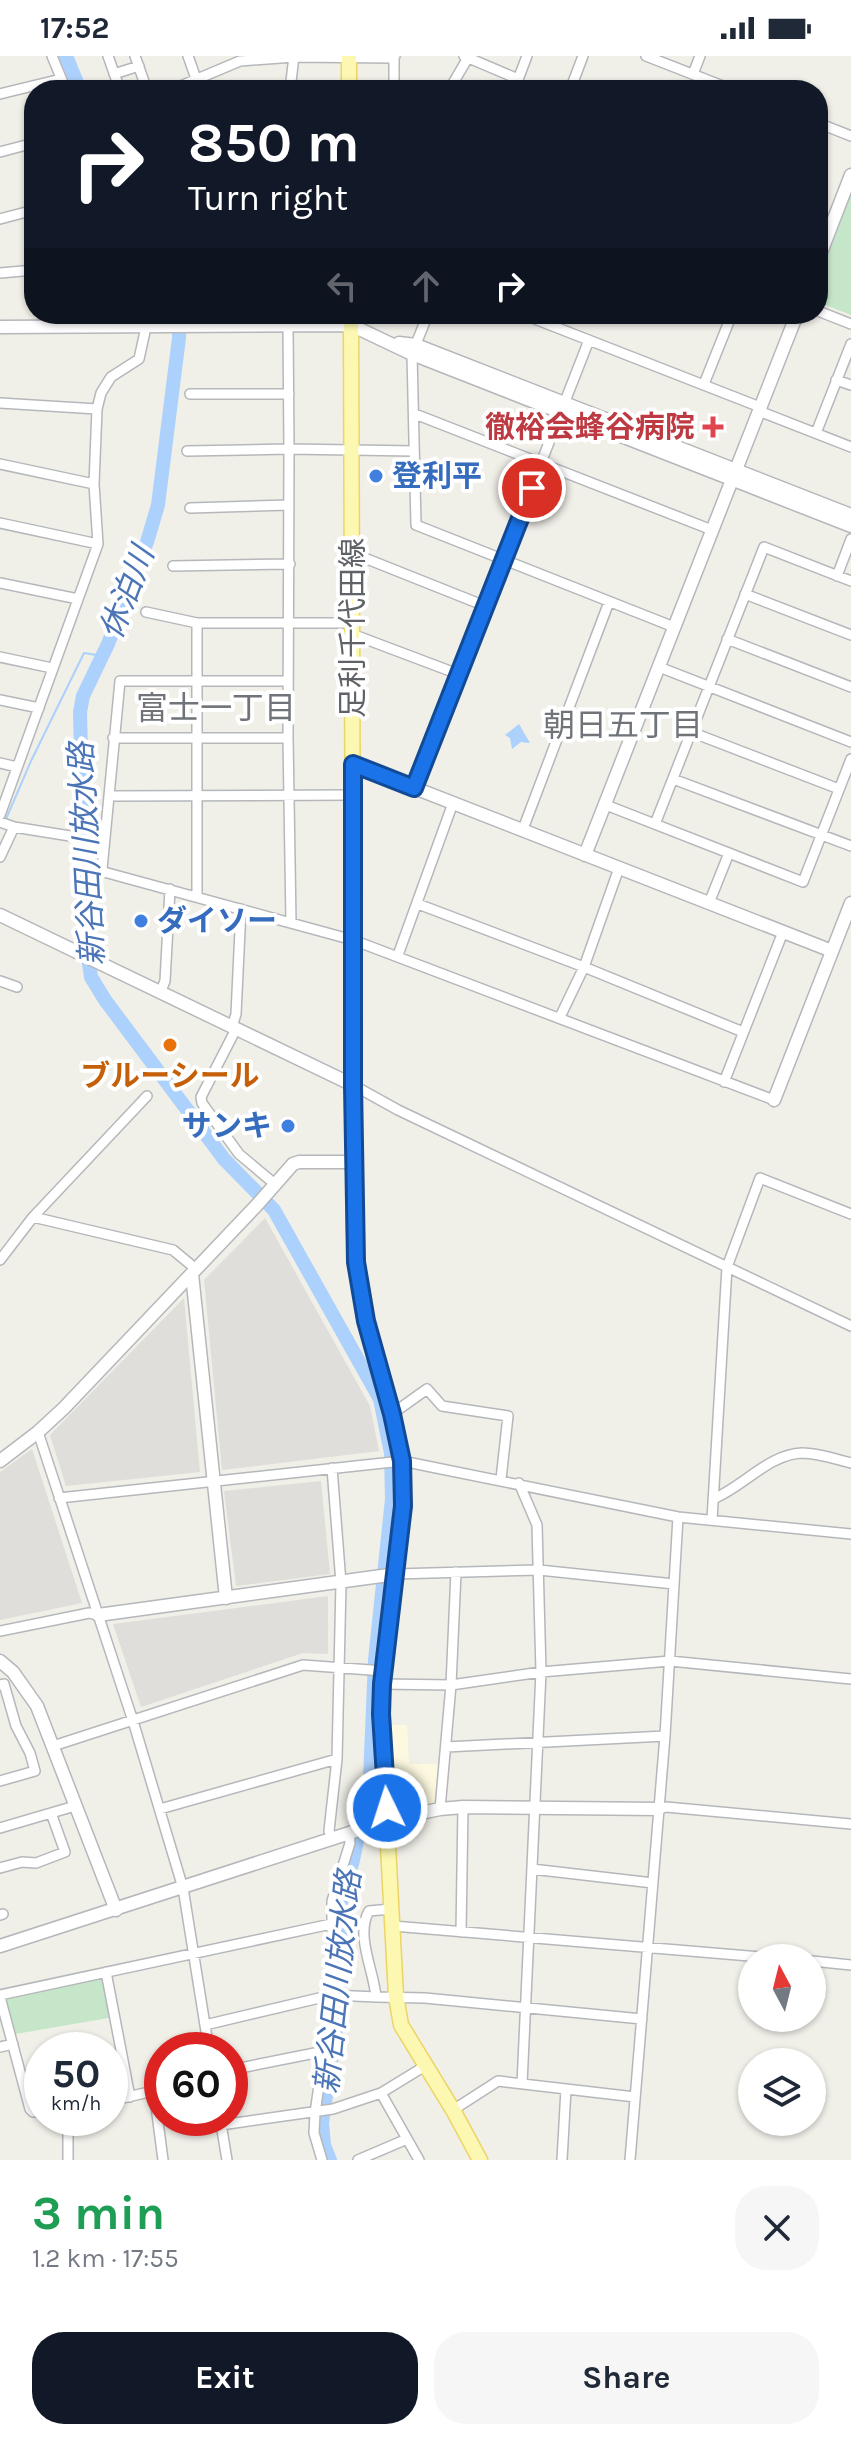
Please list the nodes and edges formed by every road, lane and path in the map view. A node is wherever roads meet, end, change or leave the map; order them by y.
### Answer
1 (52, 56) edge
2 (108, 56) edge
3 (188, 56) edge
4 (527, 56) edge
5 (583, 56) edge
6 (646, 56) edge
7 (700, 56) edge
8 (294, 57) edge
9 (350, 57) edge
10 (394, 57) edge
11 (467, 57) edge
12 (240, 59) edge
13 (137, 61) edge
14 (114, 74) junction
15 (693, 74) junction
16 (61, 79) joint
17 (518, 79) joint
18 (57, 80) edge
19 (116, 80) edge
20 (144, 80) edge
21 (196, 80) edge
22 (206, 80) edge
23 (291, 80) edge
24 (349, 80) edge
25 (394, 80) edge
26 (454, 80) edge
27 (576, 80) edge
28 (708, 80) edge
29 (24, 88) edge
30 (0, 94) edge
31 (828, 127) edge
32 (851, 136) edge
33 (24, 146) edge
34 (0, 152) edge
35 (851, 175) edge
36 (24, 213) edge
37 (0, 219) edge
38 (828, 234) edge
39 (24, 271) edge
40 (0, 273) edge
41 (828, 315) edge
42 (161, 324) edge
43 (172, 324) edge
44 (297, 324) edge
45 (351, 324) edge
46 (360, 324) edge
47 (424, 324) edge
48 (548, 324) edge
49 (728, 324) edge
50 (793, 324) edge
51 (851, 324) edge
52 (288, 326) junction
53 (0, 327) edge
54 (146, 327) junction
55 (589, 340) junction
56 (851, 344) edge
57 (414, 350) junction
58 (836, 380) junction
59 (704, 384) junction
60 (851, 385) edge
61 (190, 394) dead end
62 (289, 394) junction
63 (0, 403) edge
64 (562, 408) junction
65 (97, 409) junction
66 (762, 410) junction
67 (415, 414) junction
68 (816, 433) junction
69 (851, 447) edge
70 (289, 449) junction
71 (353, 450) junction
72 (187, 451) dead end
73 (414, 451) junction
74 (541, 463) junction
75 (0, 464) edge
76 (734, 475) junction
77 (94, 484) junction
78 (289, 505) junction
79 (190, 508) dead end
80 (851, 515) edge
81 (0, 523) edge
82 (851, 526) edge
83 (712, 530) junction
84 (851, 539) edge
85 (98, 544) junction
86 (352, 553) junction
87 (504, 560) junction
88 (290, 564) junction
89 (173, 566) dead end
90 (837, 576) junction
91 (851, 581) edge
92 (0, 583) edge
93 (745, 594) junction
94 (78, 599) junction
95 (609, 602) junction
96 (485, 606) junction
97 (146, 612) dead end
98 (197, 623) junction
99 (290, 623) junction
100 (674, 627) junction
101 (352, 628) junction
102 (851, 635) edge
103 (727, 639) junction
104 (0, 657) edge
105 (659, 667) junction
106 (52, 668) junction
107 (458, 674) junction
108 (197, 681) junction
109 (288, 681) junction
110 (709, 686) junction
111 (851, 687) edge
112 (0, 700) edge
113 (39, 708) junction
114 (691, 732) junction
115 (113, 738) junction
116 (288, 738) junction
117 (198, 739) junction
118 (851, 742) edge
119 (851, 759) edge
120 (0, 763) edge
121 (353, 764) junction
122 (17, 767) junction
123 (673, 779) junction
124 (414, 788) junction
125 (839, 789) junction
126 (289, 795) junction
127 (353, 795) junction
128 (111, 796) dead end
129 (196, 796) junction
130 (453, 803) junction
131 (606, 805) junction
132 (0, 815) edge
133 (0, 822) edge
134 (655, 824) junction
135 (14, 827) junction
136 (523, 829) junction
137 (821, 835) junction
138 (70, 836) dead end
139 (851, 846) edge
140 (729, 853) junction
141 (585, 855) junction
142 (0, 857) edge
143 (619, 868) junction
144 (170, 889) junction
145 (197, 896) junction
146 (709, 903) junction
147 (851, 903) edge
148 (418, 904) junction
149 (241, 909) junction
150 (0, 915) edge
151 (291, 922) junction
152 (783, 932) junction
153 (353, 940) junction
154 (832, 951) junction
155 (398, 955) junction
156 (584, 967) junction
157 (0, 981) edge
158 (17, 987) dead end
159 (160, 993) junction
160 (560, 1017) junction
161 (234, 1028) junction
162 (743, 1032) junction
163 (724, 1082) junction
164 (353, 1085) junction
165 (147, 1096) dead end
166 (774, 1100) joint
167 (354, 1162) junction
168 (272, 1189) junction
169 (851, 1214) edge
170 (33, 1217) junction
171 (0, 1260) edge
172 (727, 1267) junction
173 (194, 1272) junction
174 (851, 1326) edge
175 (392, 1414) junction
176 (38, 1432) junction
177 (0, 1461) edge
178 (402, 1461) junction
179 (851, 1463) edge
180 (332, 1468) junction
181 (501, 1479) junction
182 (212, 1481) junction
183 (519, 1483) junction
184 (59, 1498) junction
185 (713, 1499) junction
186 (678, 1517) junction
187 (712, 1520) junction
188 (851, 1534) edge
189 (539, 1570) junction
190 (456, 1572) junction
191 (393, 1575) junction
192 (341, 1583) junction
193 (674, 1584) junction
194 (226, 1598) junction
195 (98, 1615) junction
196 (0, 1631) edge
197 (0, 1661) edge
198 (670, 1661) junction
199 (340, 1667) junction
200 (541, 1672) junction
201 (381, 1675) junction
202 (851, 1679) edge
203 (0, 1685) edge
204 (451, 1685) junction
205 (133, 1721) junction
206 (665, 1736) junction
207 (538, 1742) junction
208 (53, 1746) junction
209 (446, 1747) junction
210 (337, 1759) junction
211 (0, 1781) edge
212 (75, 1806) junction
213 (463, 1807) junction
214 (534, 1808) junction
215 (160, 1809) junction
216 (440, 1809) junction
217 (659, 1809) junction
218 (51, 1813) junction
219 (387, 1820) junction
220 (851, 1824) edge
221 (0, 1828) edge
222 (352, 1832) junction
223 (332, 1839) junction
224 (0, 1868) edge
225 (532, 1869) junction
226 (653, 1883) junction
227 (183, 1888) junction
228 (391, 1909) junction
229 (116, 1910) junction
230 (331, 1924) junction
231 (393, 1926) junction
232 (461, 1932) junction
233 (528, 1937) junction
234 (0, 1946) edge
235 (647, 1947) junction
236 (193, 1954) junction
237 (738, 1955) edge
238 (826, 1962) edge
239 (851, 1965) edge
240 (106, 1972) junction
241 (334, 1995) junction
242 (0, 1996) edge
243 (396, 1996) junction
244 (376, 1997) junction
245 (525, 2008) junction
246 (642, 2019) junction
247 (205, 2025) junction
248 (206, 2032) edge
249 (13, 2044) junction
250 (0, 2047) edge
251 (325, 2051) junction
252 (248, 2066) edge
253 (425, 2066) junction
254 (522, 2084) junction
255 (24, 2086) edge
256 (566, 2089) junction
257 (381, 2093) junction
258 (144, 2094) edge
259 (130, 2097) joint
260 (635, 2097) junction
261 (453, 2110) junction
262 (315, 2113) junction
263 (248, 2119) edge
264 (68, 2136) edge
265 (161, 2136) edge
266 (223, 2136) edge
267 (407, 2139) junction
268 (68, 2160) edge
269 (163, 2160) edge
270 (227, 2160) edge
271 (314, 2160) edge
272 (321, 2160) edge
273 (358, 2160) edge
274 (419, 2160) edge
275 (480, 2160) edge
276 (562, 2160) edge
277 (630, 2160) edge

1 - 16 street
2 - 14 street
3 - 21 street
4 - 17 street
5 - 27 street
6 - 15 street
7 - 15 street
8 - 9 street
8 - 12 street
8 - 23 street
9 - 10 street
9 - 24 main road
10 - 25 street
11 - 17 street
11 - 26 street
12 - 22 street
13 - 14 street
13 - 20 street
14 - 19 street
15 - 28 street
16 - 18 street
29 - 30 street
31 - 32 street
33 - 34 street
35 - 38 street
36 - 37 street
39 - 40 street
41 - 51 street
42 - 54 street
43 - 52 street
44 - 52 street
45 - 71 main road, 足利千代田線
46 - 57 street
47 - 57 street
48 - 55 street
49 - 59 street
50 - 66 street
52 - 62 street
53 - 54 street
54 - 65 street
55 - 59 street
55 - 64 street
56 - 58 street
57 - 64 street
57 - 67 street
58 - 60 street
58 - 68 street
59 - 66 street
61 - 62 street
62 - 70 street
63 - 65 street
64 - 74 street
64 - 76 street
65 - 77 street
66 - 68 street
66 - 76 street
67 - 73 street
67 - 74 street
68 - 69 street
70 - 71 street
70 - 72 street
70 - 78 street
71 - 73 street
71 - 86 main road, 足利千代田線
73 - 87 street
74 - 83 street
74 - 87 street
75 - 77 street
76 - 80 street
76 - 82 street
76 - 83 street
77 - 85 street
78 - 79 street
78 - 88 street
81 - 85 street
83 - 100 street
84 - 90 street
85 - 94 street
86 - 96 street
86 - 101 main road, 足利千代田線
87 - 95 street
87 - 96 street
88 - 89 street
88 - 99 street
90 - 91 street
90 - 93 street
92 - 94 street
93 - 102 street
93 - 103 street
94 - 106 street
95 - 100 street
95 - 136 street
96 - 107 street
97 - 98 street
98 - 99 street
98 - 108 street
99 - 101 street
99 - 109 street
100 - 105 street
101 - 107 street
101 - 121 main road, 足利千代田線
103 - 110 street
103 - 111 street
104 - 106 street
105 - 110 street
105 - 131 street
106 - 113 street
107 - 124 street
108 - 109 street
108 - 115 street
108 - 117 street
109 - 116 street
110 - 114 street
110 - 118 street
112 - 113 street
113 - 122 street
114 - 123 street
114 - 125 street
115 - 117 street
115 - 144 street
116 - 117 street
116 - 126 street
117 - 129 street
119 - 125 street
120 - 122 street
121 - 124 street
121 - 127 main road, 足利千代田線
122 - 132 street
123 - 134 street
123 - 137 street
124 - 130 street
125 - 137 street
126 - 127 street
126 - 129 street
126 - 151 street
127 - 153 main road, 足利千代田線
128 - 129 street
129 - 145 street
130 - 136 street
130 - 148 street
131 - 134 street
131 - 141 street
133 - 135 street
134 - 140 street
135 - 138 street
135 - 142 street
136 - 141 street
137 - 139 street
137 - 140 street
140 - 146 street
141 - 143 street
143 - 146 street
143 - 156 street
144 - 145 street
144 - 159 street
145 - 149 street
146 - 152 street
147 - 154 street
148 - 155 street
148 - 156 street
149 - 151 street
149 - 161 street
150 - 159 street
151 - 153 street
152 - 154 street
152 - 162 street
153 - 155 street
153 - 164 main road, 足利千代田線
154 - 166 street
155 - 160 street
156 - 160 street
156 - 162 street
157 - 158 street
159 - 161 street
160 - 163 street
161 - 164 street
161 - 168 street
162 - 163 street
163 - 166 street
164 - 167 main road, 足利千代田線
164 - 172 street
165 - 170 street
167 - 168 street
167 - 175 main road, 足利千代田線
168 - 173 street
169 - 172 street
170 - 171 street
170 - 173 street
172 - 174 street
172 - 185 street
173 - 176 street
173 - 182 street
175 - 178 main road, 足利千代田線
175 - 181 street
176 - 177 street
176 - 184 street
178 - 180 street
178 - 181 street
178 - 191 main road, 足利千代田線
179 - 185 street
180 - 182 street
180 - 192 street
181 - 183 street
182 - 184 street
182 - 194 street
183 - 186 street
183 - 189 street
184 - 195 street
185 - 187 street
186 - 187 street
186 - 193 street
187 - 188 street
189 - 190 street
189 - 193 street
189 - 200 street
190 - 191 street
190 - 204 street
191 - 192 street
191 - 201 main road, 足利千代田線
192 - 194 street
192 - 199 street
193 - 198 street
194 - 195 street
195 - 196 street
195 - 205 street
197 - 208 street
198 - 200 street
198 - 202 street
198 - 206 street
199 - 201 street
199 - 205 street
199 - 210 street
200 - 204 street
200 - 207 street
201 - 204 street
201 - 219 main road, 足利千代田線
203 - 211 street
204 - 209 street
205 - 208 street
205 - 215 street
206 - 207 street
206 - 217 street
207 - 209 street
207 - 214 street
208 - 212 street
209 - 216 street
210 - 215 street
210 - 223 street
212 - 218 street
212 - 229 street
213 - 214 street
213 - 216 street
213 - 232 street
214 - 217 street
214 - 225 street
215 - 227 street
216 - 219 street
217 - 220 street
217 - 226 street
218 - 221 street
218 - 224 street
219 - 222 street
219 - 228 main road, 足利千代田線
222 - 223 street
222 - 230 street
223 - 227 street
225 - 226 street
225 - 233 street
226 - 235 street
227 - 229 street
227 - 236 street
228 - 231 main road, 足利千代田線
228 - 244 street
229 - 234 street
230 - 236 street
230 - 241 street
231 - 232 street
231 - 243 main road, 足利千代田線
232 - 233 street
233 - 235 street
233 - 245 street
235 - 237 street
235 - 246 street
236 - 240 street
236 - 247 street
238 - 239 street
240 - 242 street
240 - 259 street
241 - 244 street
241 - 247 street
241 - 251 street
242 - 249 street
243 - 244 street
243 - 245 street
243 - 253 main road, 足利千代田線
245 - 246 street
245 - 254 street
246 - 260 street
247 - 248 street
249 - 250 street
249 - 255 street
251 - 252 street
251 - 262 street
253 - 257 street
253 - 261 main road, 足利千代田線
254 - 256 street
254 - 261 street
256 - 260 street
256 - 276 street
257 - 262 street
257 - 267 street
258 - 259 street
260 - 277 street
261 - 275 main road, 足利千代田線
262 - 263 street
262 - 272 street
264 - 268 street
265 - 269 street
266 - 270 street
267 - 273 street
267 - 274 street
271 - 272 street

